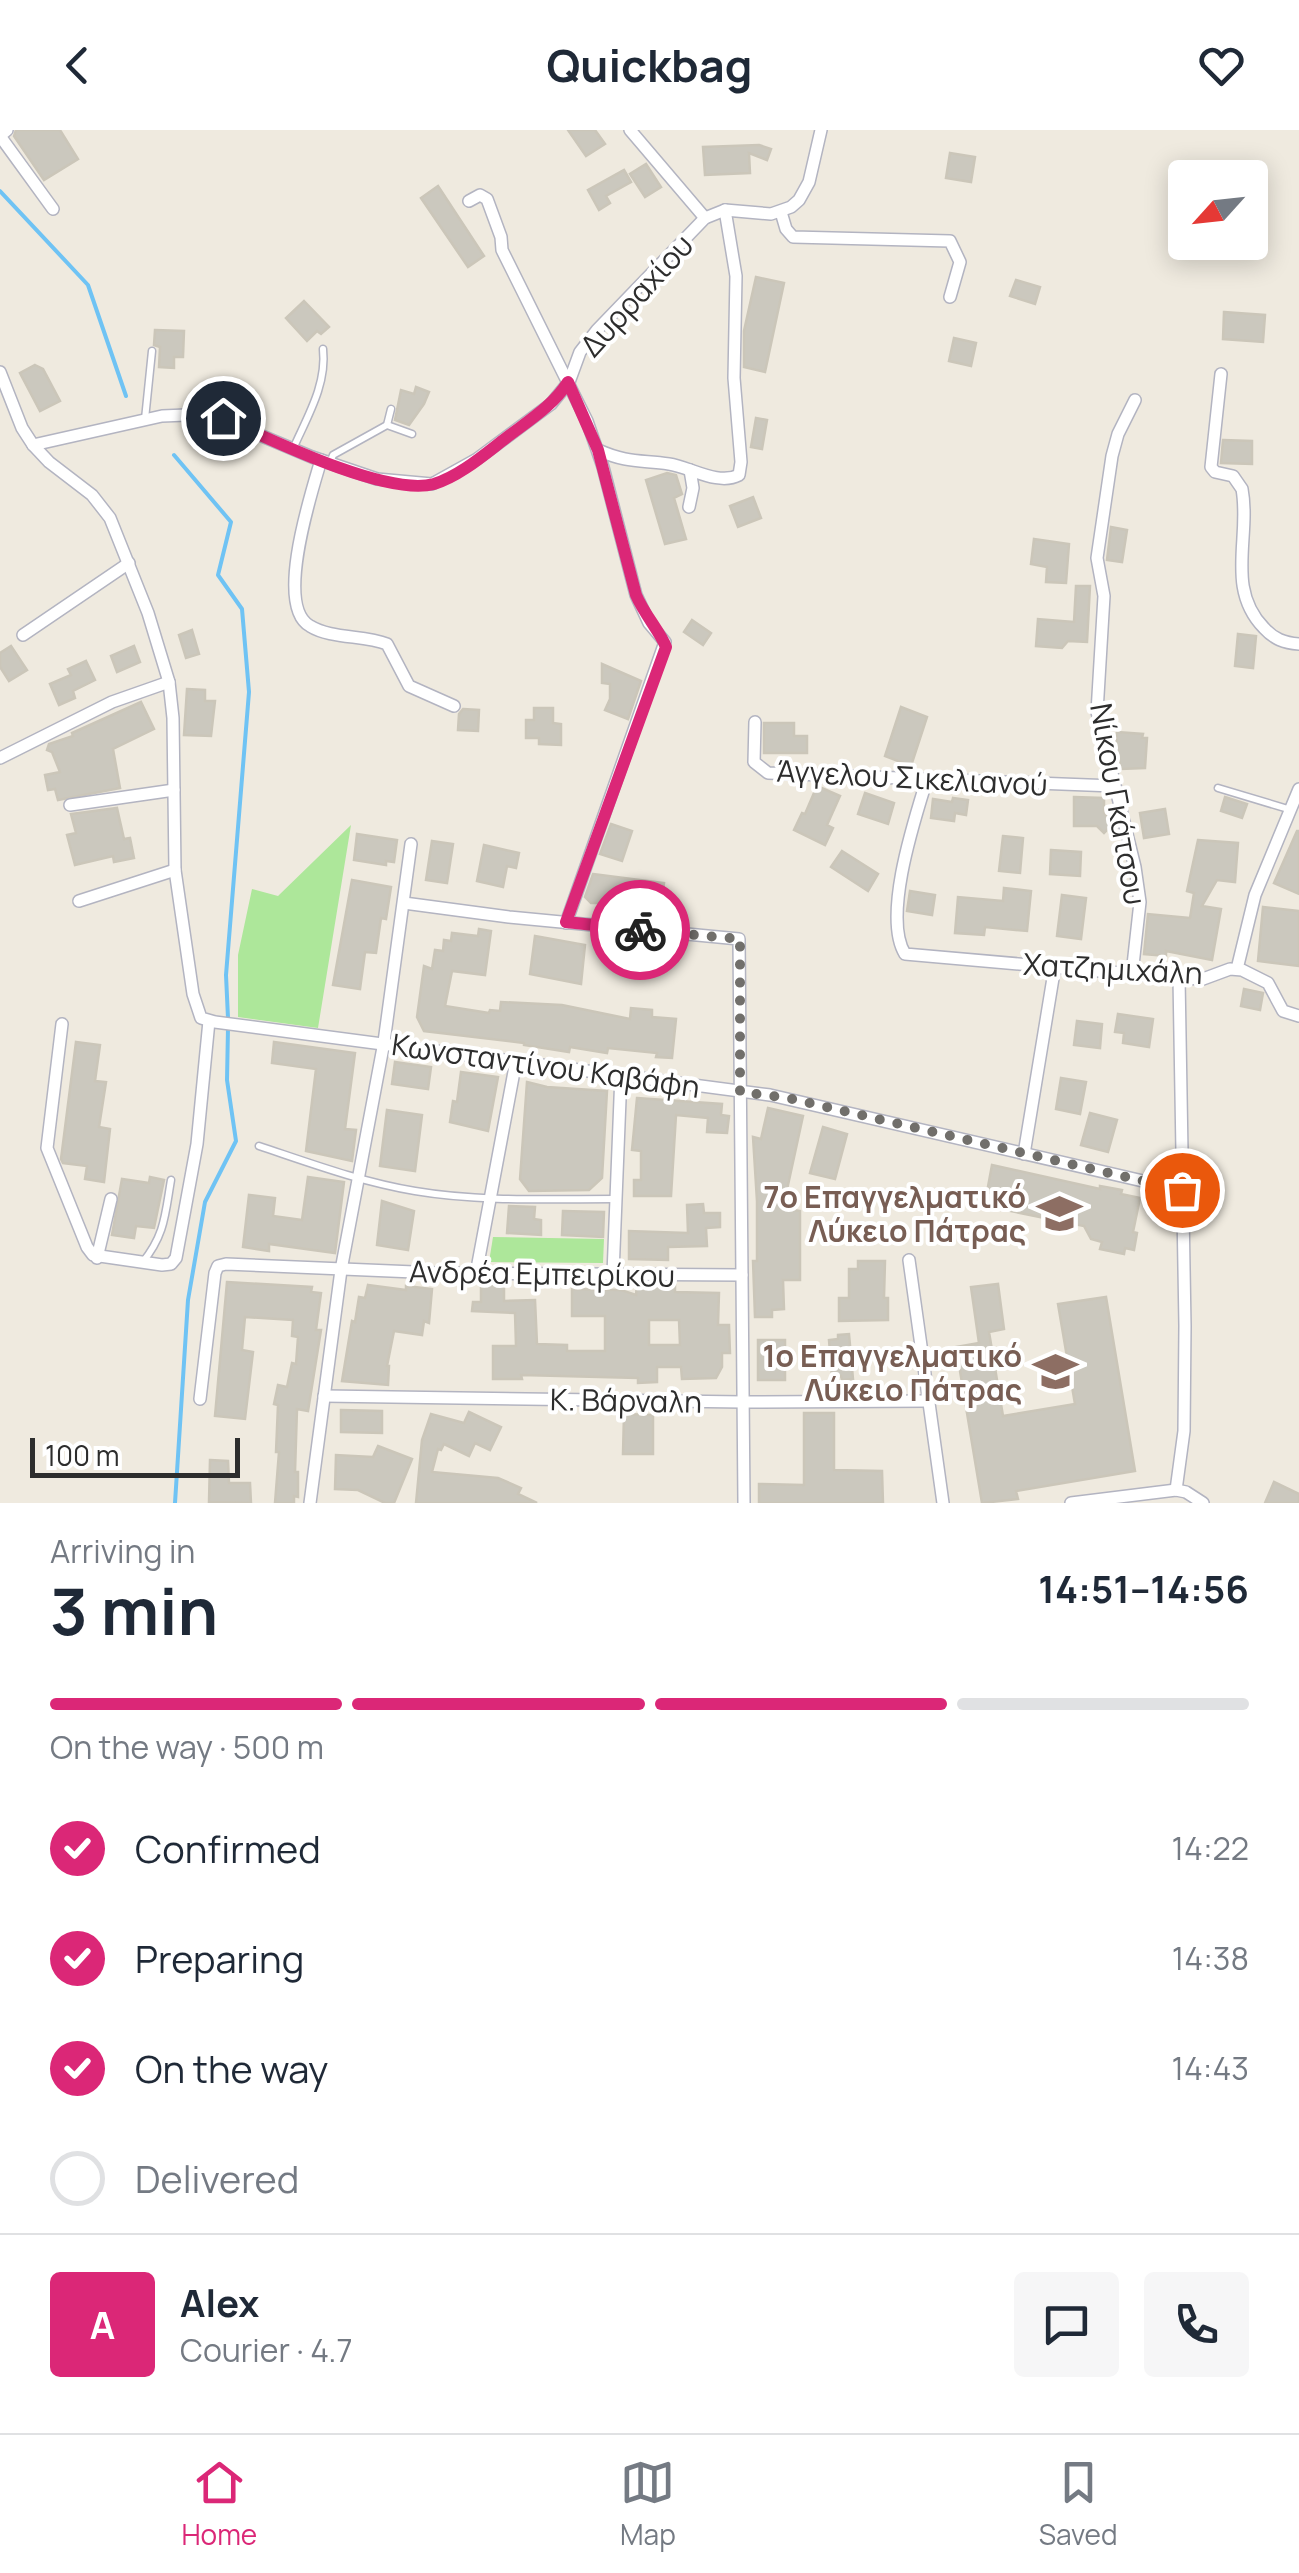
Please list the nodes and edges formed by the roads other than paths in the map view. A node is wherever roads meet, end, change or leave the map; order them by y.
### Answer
1 (6, 130) edge
2 (630, 130) edge
3 (821, 130) edge
4 (0, 136) edge
5 (468, 201) dead end
6 (53, 208) dead end
7 (725, 210) junction
8 (781, 212) junction
9 (705, 218) junction
10 (950, 297) dead end
11 (323, 349) dead end
12 (152, 351) dead end
13 (0, 372) edge
14 (1222, 374) dead end
15 (568, 382) junction
16 (1135, 400) dead end
17 (392, 409) dead end
18 (144, 420) junction
19 (386, 425) junction
20 (412, 434) dead end
21 (33, 445) junction
22 (293, 448) junction
23 (598, 450) junction
24 (326, 461) junction
25 (690, 470) junction
26 (690, 507) dead end
27 (129, 563) junction
28 (23, 635) dead end
29 (1299, 644) edge
30 (170, 682) junction
31 (454, 706) dead end
32 (754, 722) dead end
33 (0, 758) edge
34 (927, 779) junction
35 (1114, 786) junction
36 (1218, 788) dead end
37 (174, 790) junction
38 (1298, 791) edge
39 (70, 805) dead end
40 (1288, 809) junction
41 (412, 844) dead end
42 (175, 870) junction
43 (80, 901) dead end
44 (404, 903) junction
45 (566, 922) junction
46 (1054, 966) junction
47 (1237, 970) junction
48 (1132, 974) junction
49 (1179, 978) junction
50 (1299, 1016) edge
51 (208, 1020) junction
52 (62, 1024) dead end
53 (384, 1042) junction
54 (516, 1061) junction
55 (622, 1074) junction
56 (740, 1092) junction
57 (259, 1146) dead end
58 (1024, 1154) junction
59 (358, 1178) junction
60 (170, 1180) dead end
61 (1182, 1190) junction
62 (491, 1198) junction
63 (111, 1199) dead end
64 (616, 1200) junction
65 (98, 1258) junction
66 (909, 1260) dead end
67 (142, 1264) junction
68 (341, 1270) junction
69 (476, 1274) junction
70 (613, 1274) junction
71 (742, 1275) junction
72 (324, 1396) junction
73 (200, 1399) dead end
74 (928, 1400) junction
75 (743, 1402) junction
76 (1176, 1490) junction
77 (310, 1503) edge
78 (744, 1503) edge
79 (943, 1503) edge
80 (1071, 1503) edge
81 (1203, 1503) edge

1 - 4 street
2 - 9 street
3 - 8 street
4 - 6 street
5 - 15 street
7 - 8 street, Δυρραχίου
7 - 9 street, Δυρραχίου
7 - 25 street
8 - 10 street
9 - 15 street, Δυρραχίου
11 - 22 lane
12 - 18 lane
13 - 21 street
14 - 29 street
15 - 23 street
15 - 24 street, Δυρραχίου
16 - 35 street, Νίκου Γκάτσου
17 - 19 lane
18 - 21 street, Δυρραχίου
18 - 22 street, Δυρραχίου
19 - 20 lane
19 - 24 lane
21 - 27 street
22 - 24 street, Δυρραχίου
23 - 25 street
23 - 45 street
24 - 31 street
25 - 26 street
27 - 28 street
27 - 30 street
30 - 33 street
30 - 37 street
32 - 34 street, Άγγελου Σικελιανού
34 - 35 street, Άγγελου Σικελιανού
34 - 46 street, Χατζημιχάλη
35 - 48 street, Νίκου Γκάτσου
36 - 40 lane
37 - 39 street
37 - 42 street
38 - 40 street
40 - 47 street
41 - 44 street
42 - 43 street
42 - 51 street
44 - 45 street
44 - 53 street
45 - 56 street
46 - 48 street, Χατζημιχάλη
46 - 58 street
47 - 49 street, Χατζημιχάλη
47 - 50 street, Χατζημιχάλη
48 - 49 street, Χατζημιχάλη
49 - 61 street
51 - 53 street, Κωνσταντίνου Καβάφη
51 - 67 street
52 - 65 street
53 - 54 street, Κωνσταντίνου Καβάφη
53 - 59 street
54 - 55 street, Κωνσταντίνου Καβάφη
54 - 62 street
55 - 56 street, Κωνσταντίνου Καβάφη
55 - 64 street
56 - 58 street, Κωνσταντίνου Καβάφη
56 - 71 street
57 - 59 lane
58 - 61 street, Κωνσταντίνου Καβάφη
59 - 62 lane
59 - 68 street
60 - 67 lane
61 - 76 street
62 - 64 lane
62 - 69 street
63 - 65 street
64 - 70 street
65 - 67 street
66 - 74 street
68 - 69 street, Ανδρέα Εμπειρίκου
68 - 72 street
68 - 73 street, Ανδρέα Εμπειρίκου
69 - 70 street, Ανδρέα Εμπειρίκου
70 - 71 street, Ανδρέα Εμπειρίκου
71 - 75 street
72 - 75 street, Κ. Βάρναλη
72 - 77 street
74 - 75 street, Κ. Βάρναλη
74 - 79 street
75 - 78 street
76 - 80 street
76 - 81 street

